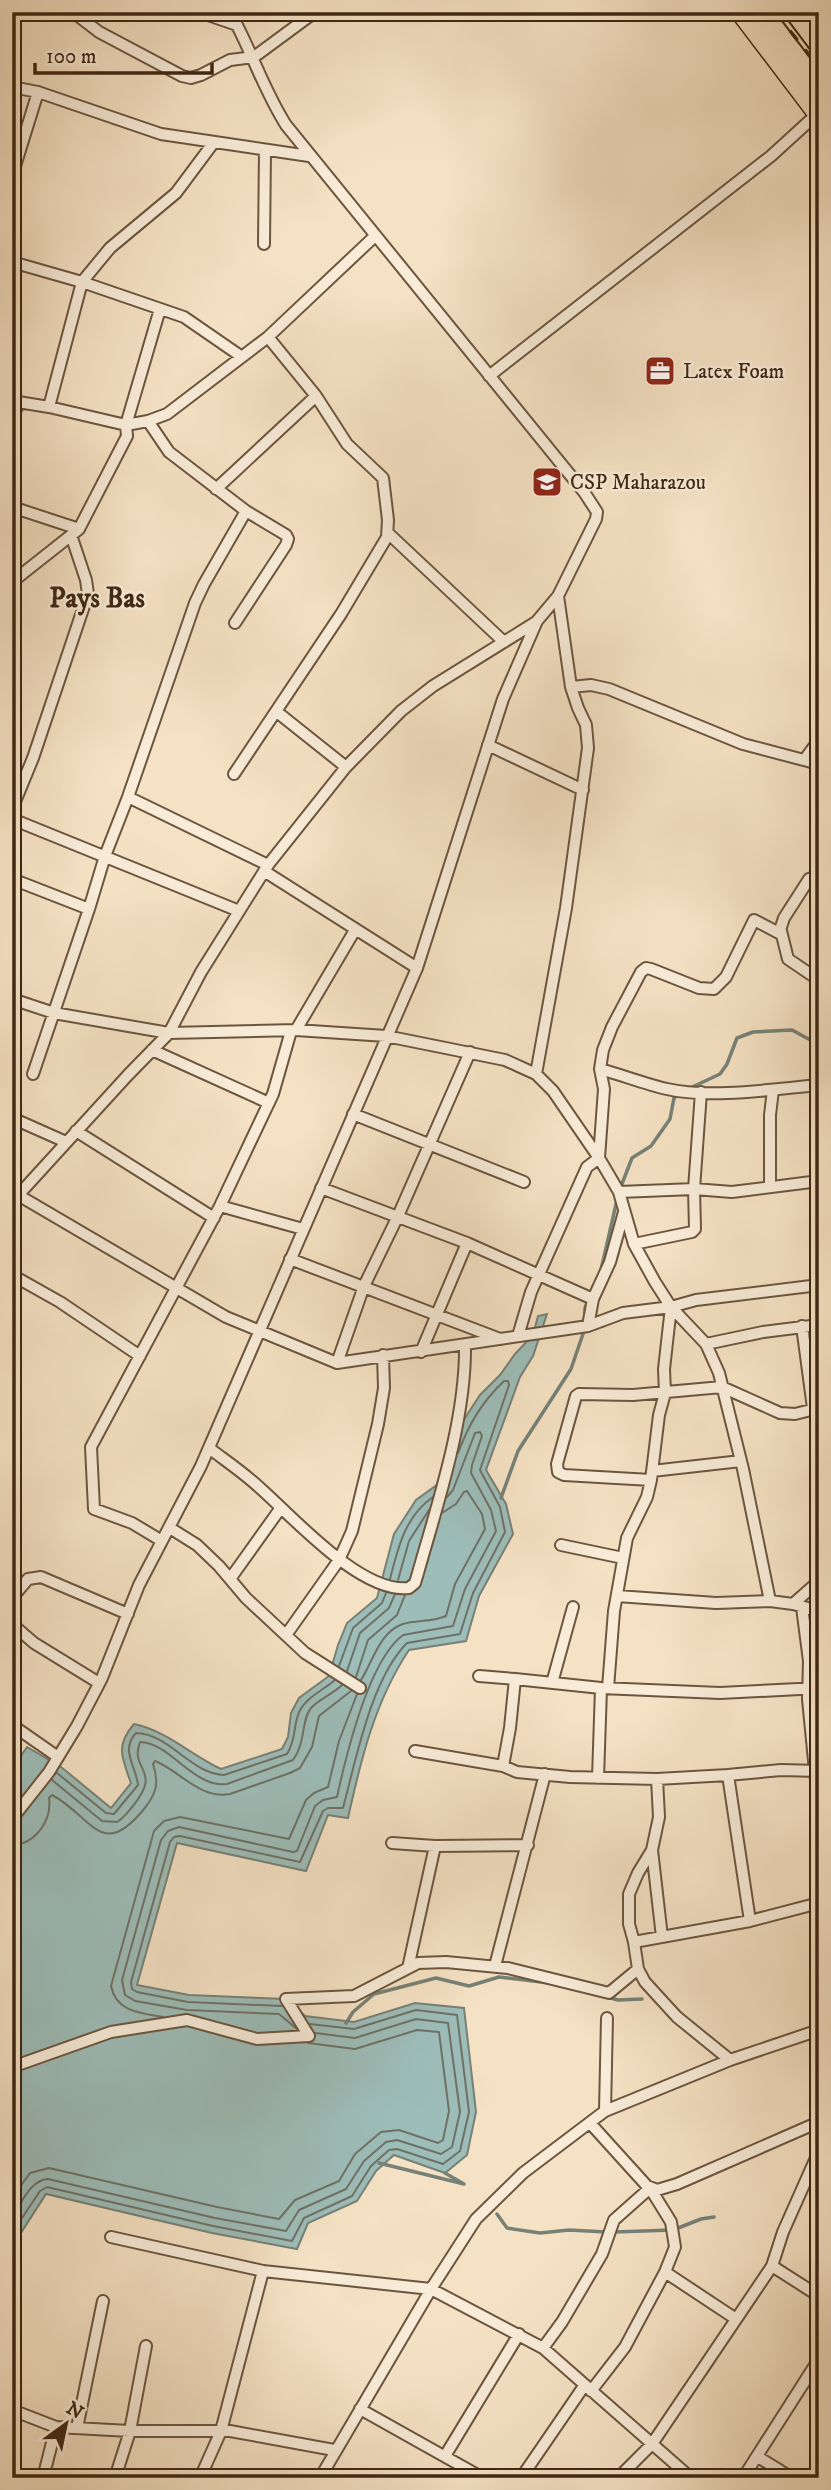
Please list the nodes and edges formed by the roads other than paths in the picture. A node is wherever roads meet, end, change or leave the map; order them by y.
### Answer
1 (73, 12) edge
2 (199, 12) edge
3 (230, 12) edge
4 (315, 12) edge
5 (740, 12) edge
6 (762, 12) edge
7 (795, 12) edge
8 (813, 12) edge
9 (819, 20) edge
10 (237, 25) junction
11 (819, 44) edge
12 (254, 57) junction
13 (12, 87) edge
14 (819, 87) edge
15 (38, 92) junction
16 (818, 115) edge
17 (214, 142) junction
18 (265, 150) junction
19 (309, 156) junction
20 (12, 176) edge
21 (375, 236) junction
22 (264, 244) dead end
23 (12, 262) edge
24 (82, 282) junction
25 (160, 309) junction
26 (268, 337) junction
27 (242, 357) junction
28 (489, 376) junction
29 (316, 396) junction
30 (16, 402) edge
31 (49, 407) junction
32 (12, 419) edge
33 (148, 421) junction
34 (126, 425) junction
35 (216, 489) junction
36 (12, 507) edge
37 (246, 511) junction
38 (75, 532) junction
39 (388, 533) junction
40 (12, 582) edge
41 (558, 596) junction
42 (537, 621) junction
43 (235, 623) dead end
44 (504, 642) junction
45 (571, 687) junction
46 (277, 712) junction
47 (819, 740) edge
48 (488, 745) junction
49 (805, 759) junction
50 (819, 764) edge
51 (346, 767) junction
52 (234, 774) dead end
53 (583, 790) junction
54 (128, 797) junction
55 (12, 809) edge
56 (12, 819) edge
57 (105, 856) junction
58 (266, 868) junction
59 (819, 876) edge
60 (12, 879) edge
61 (89, 909) junction
62 (239, 911) junction
63 (355, 930) junction
64 (781, 931) junction
65 (417, 968) junction
66 (819, 980) edge
67 (12, 999) edge
68 (54, 1013) junction
69 (294, 1031) junction
70 (169, 1033) junction
71 (386, 1036) junction
72 (152, 1050) junction
73 (470, 1052) junction
74 (600, 1069) junction
75 (33, 1074) dead end
76 (536, 1074) junction
77 (819, 1085) edge
78 (774, 1090) junction
79 (701, 1092) junction
80 (269, 1103) junction
81 (353, 1114) junction
82 (12, 1118) edge
83 (76, 1131) junction
84 (66, 1142) junction
85 (430, 1143) junction
86 (599, 1158) junction
87 (524, 1181) dead end
88 (819, 1181) edge
89 (770, 1187) junction
90 (321, 1188) junction
91 (694, 1189) junction
92 (620, 1192) junction
93 (15, 1199) edge
94 (220, 1206) junction
95 (625, 1210) junction
96 (398, 1216) junction
97 (214, 1218) junction
98 (303, 1229) junction
99 (467, 1243) junction
100 (634, 1244) junction
101 (290, 1259) junction
102 (12, 1275) edge
103 (539, 1275) junction
104 (819, 1284) edge
105 (364, 1286) junction
106 (177, 1288) junction
107 (593, 1299) junction
108 (671, 1307) junction
109 (436, 1313) junction
110 (819, 1325) edge
111 (588, 1326) junction
112 (802, 1326) junction
113 (258, 1332) junction
114 (518, 1336) junction
115 (500, 1339) junction
116 (706, 1344) junction
117 (465, 1345) junction
118 (421, 1352) junction
119 (140, 1356) junction
120 (383, 1356) junction
121 (337, 1363) junction
122 (722, 1387) junction
123 (665, 1393) junction
124 (816, 1408) edge
125 (209, 1448) junction
126 (741, 1461) junction
127 (652, 1475) junction
128 (281, 1509) junction
129 (170, 1528) junction
130 (162, 1541) junction
131 (561, 1545) dead end
132 (623, 1558) junction
133 (339, 1560) junction
134 (230, 1579) junction
135 (819, 1581) edge
136 (617, 1596) junction
137 (12, 1598) edge
138 (770, 1601) junction
139 (797, 1606) junction
140 (573, 1607) dead end
141 (819, 1611) edge
142 (128, 1614) junction
143 (12, 1624) edge
144 (286, 1635) junction
145 (480, 1676) dead end
146 (515, 1679) junction
147 (552, 1683) junction
148 (99, 1684) junction
149 (360, 1688) dead end
150 (605, 1688) junction
151 (814, 1688) edge
152 (12, 1726) edge
153 (415, 1751) dead end
154 (58, 1756) junction
155 (503, 1766) junction
156 (816, 1771) edge
157 (544, 1774) junction
158 (728, 1775) junction
159 (598, 1778) junction
160 (657, 1779) junction
161 (819, 1812) edge
162 (12, 1819) edge
163 (392, 1843) dead end
164 (528, 1845) junction
165 (435, 1846) junction
166 (652, 1850) junction
167 (819, 1903) edge
168 (750, 1922) junction
169 (663, 1937) junction
170 (634, 1942) junction
171 (495, 1966) junction
172 (408, 1968) junction
173 (638, 1969) junction
174 (607, 2018) dead end
175 (819, 2030) edge
176 (730, 2060) junction
177 (12, 2067) edge
178 (605, 2111) junction
179 (819, 2122) edge
180 (590, 2123) junction
181 (819, 2151) edge
182 (650, 2188) junction
183 (111, 2237) dead end
184 (772, 2266) junction
185 (263, 2271) junction
186 (665, 2272) junction
187 (431, 2289) junction
188 (819, 2296) edge
189 (103, 2301) dead end
190 (736, 2319) junction
191 (519, 2334) junction
192 (146, 2346) dead end
193 (543, 2348) junction
194 (819, 2359) edge
195 (587, 2389) junction
196 (360, 2409) junction
197 (12, 2410) edge
198 (56, 2427) junction
199 (77, 2428) junction
200 (130, 2431) junction
201 (221, 2431) junction
202 (652, 2444) junction
203 (334, 2450) junction
204 (445, 2456) junction
205 (758, 2457) junction
206 (323, 2477) edge
207 (43, 2478) edge
208 (114, 2478) edge
209 (200, 2478) edge
210 (483, 2478) edge
211 (521, 2478) edge
212 (618, 2478) edge
213 (691, 2478) edge
214 (743, 2478) edge
215 (792, 2478) edge

1 - 12 street
2 - 10 street
3 - 10 street
4 - 12 street
5 - 16 main road
6 - 14 highway
7 - 11 highway
8 - 9 main road
10 - 12 street
12 - 19 street
13 - 15 street
15 - 17 street
15 - 20 street
16 - 28 street
17 - 18 street
17 - 24 street
18 - 19 street
18 - 22 street
19 - 21 street
21 - 26 street
21 - 28 street
23 - 24 street
24 - 25 street
24 - 31 street
25 - 27 street
25 - 34 street
26 - 27 street
26 - 29 street
27 - 33 street
28 - 41 street
29 - 35 street
29 - 39 street
30 - 31 street
30 - 32 street
31 - 34 street
33 - 34 street
33 - 35 street
34 - 38 street
35 - 37 street
36 - 38 street
37 - 43 street
37 - 54 street
38 - 40 street
38 - 55 street
39 - 44 street
39 - 46 street
41 - 42 street
41 - 45 street
42 - 44 street
42 - 48 street
44 - 51 street
45 - 49 street
45 - 53 street
46 - 51 street
46 - 52 street
47 - 49 street
48 - 53 street
48 - 65 street
49 - 50 street
51 - 58 street
53 - 76 street
54 - 57 street
54 - 58 street
56 - 57 street
57 - 61 street
57 - 62 street
58 - 62 street
58 - 63 street
59 - 64 street
60 - 61 street
61 - 68 street
62 - 70 street
63 - 65 street
63 - 69 street
64 - 66 street
64 - 74 street
65 - 71 street
67 - 68 street
68 - 70 street
68 - 75 street
69 - 70 street
69 - 71 street
69 - 80 street
70 - 72 street
71 - 73 street
71 - 81 street
72 - 80 street
72 - 83 street
73 - 76 street
73 - 85 street
74 - 79 street
74 - 86 street
76 - 86 street
77 - 78 street
78 - 79 street
78 - 89 street
79 - 91 street
80 - 94 street
81 - 85 street
81 - 90 street
82 - 84 street
83 - 84 street
83 - 97 street
84 - 93 street
85 - 87 street
85 - 96 street
86 - 92 street
86 - 103 street
88 - 89 street
89 - 91 street
90 - 96 street
90 - 98 street
91 - 92 street
91 - 100 street
92 - 95 street
93 - 106 street
94 - 97 street
94 - 98 street
95 - 100 street
95 - 107 street
96 - 99 street
96 - 105 street
97 - 106 street
98 - 101 street
99 - 103 street
99 - 109 street
100 - 108 street
101 - 105 street
101 - 113 street
102 - 119 street
103 - 107 street
103 - 114 street
104 - 108 street
105 - 109 street
105 - 121 street
106 - 113 street
106 - 119 street
107 - 111 street
108 - 111 street
108 - 116 street
108 - 123 street
109 - 115 street
109 - 118 street
110 - 112 street
111 - 114 street
112 - 116 street
112 - 124 street
113 - 121 street
113 - 125 street
114 - 115 street
115 - 117 street
116 - 122 street
117 - 118 street
117 - 133 street
118 - 120 street
119 - 130 street
120 - 121 street
120 - 133 street
122 - 123 street
122 - 124 street
122 - 126 street
123 - 127 street
123 - 127 street
125 - 128 street
125 - 129 street
126 - 127 street
126 - 138 street
127 - 132 street
128 - 133 street
128 - 134 street
129 - 130 street
129 - 134 street
130 - 142 street
131 - 132 street
132 - 136 street
133 - 144 street
134 - 144 street
135 - 139 street
136 - 138 street
136 - 150 street
137 - 142 street
138 - 139 street
139 - 141 street
139 - 151 street
140 - 147 street
142 - 148 street
143 - 148 street
144 - 149 street
145 - 146 street
146 - 147 street
146 - 155 street
147 - 150 street
148 - 154 street
150 - 151 street
150 - 159 street
151 - 156 street
152 - 154 street
153 - 155 street
154 - 162 street
155 - 157 street
156 - 158 street
156 - 161 street
157 - 159 street
157 - 164 street
158 - 160 street
158 - 168 street
159 - 160 street
160 - 166 street
163 - 165 street
164 - 165 street
164 - 171 street
165 - 172 street
166 - 169 street
166 - 170 street
167 - 168 street
168 - 169 street
169 - 170 street
170 - 173 street
171 - 172 street
171 - 173 street
172 - 177 street
173 - 176 street
174 - 178 street
175 - 176 street
176 - 178 street
178 - 180 street
179 - 182 street
180 - 182 street
180 - 187 street
181 - 184 street
182 - 186 street
182 - 193 street
183 - 185 street
184 - 188 street
184 - 190 street
185 - 187 street
185 - 201 street
186 - 190 street
186 - 195 street
187 - 191 street
187 - 196 street
189 - 199 street
190 - 202 street
191 - 193 street
191 - 204 street
192 - 200 street
193 - 195 street
194 - 205 street
195 - 202 street
195 - 211 street
196 - 203 street
196 - 204 street
197 - 198 street
198 - 199 street
198 - 207 street
199 - 200 street
200 - 201 street
200 - 208 street
201 - 203 street
201 - 209 street
202 - 212 street
202 - 213 street
203 - 206 street
204 - 210 street
205 - 214 street
205 - 215 street

